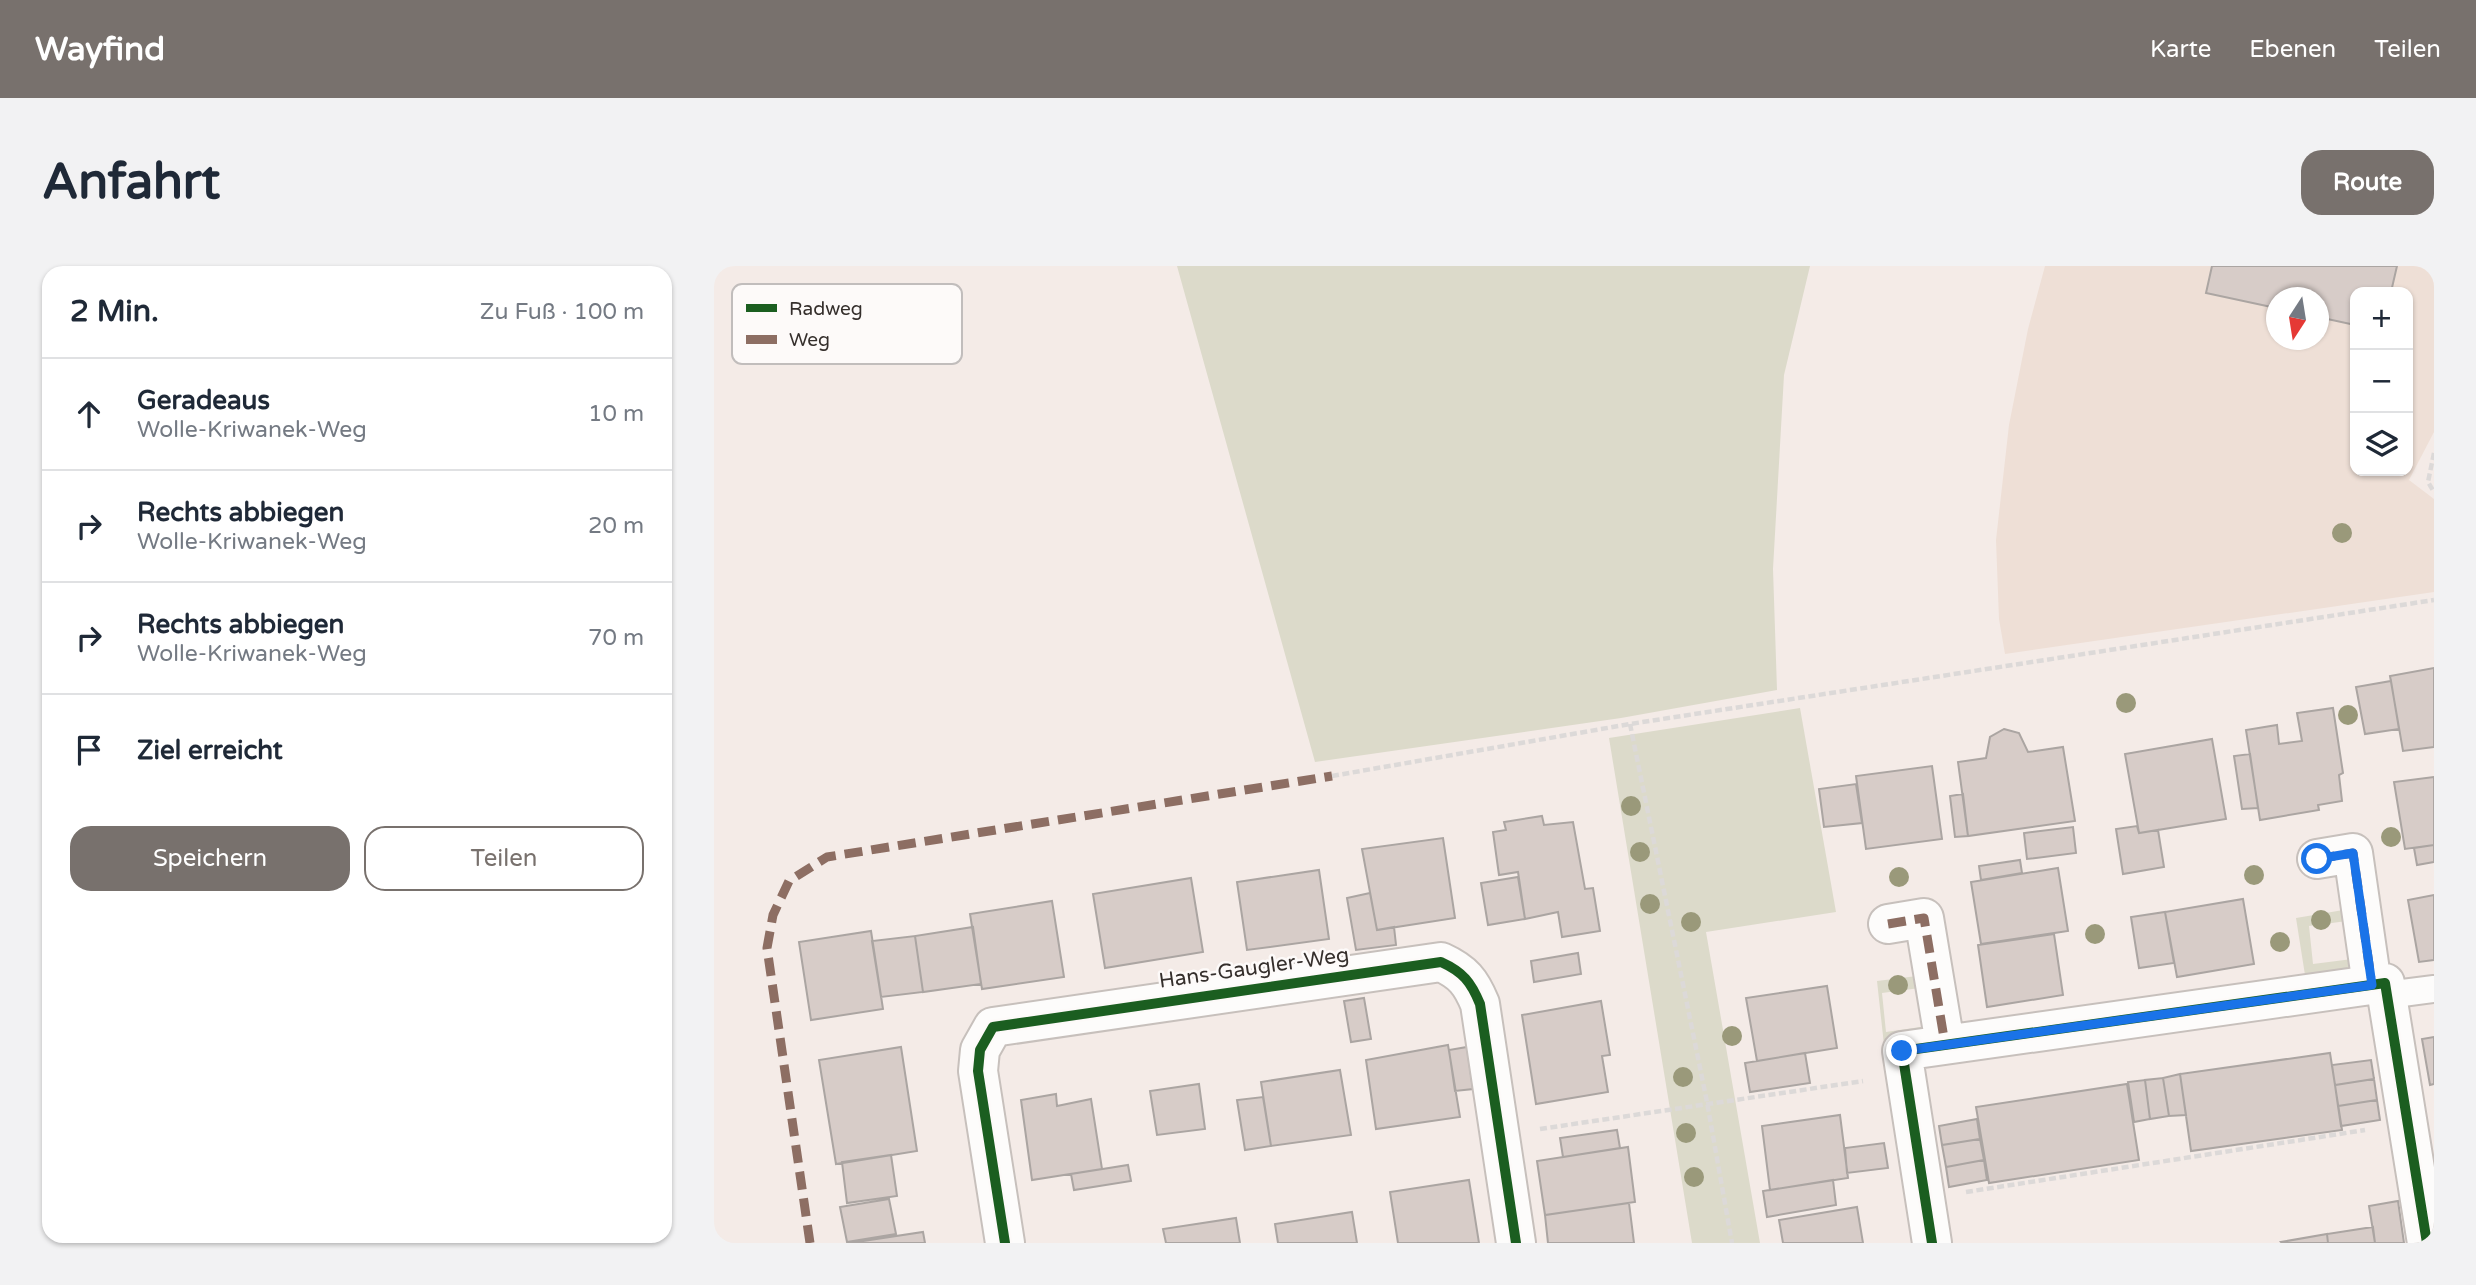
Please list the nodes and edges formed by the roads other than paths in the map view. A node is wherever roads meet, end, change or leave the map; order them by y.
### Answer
1 (2317, 859) dead end
2 (1888, 923) dead end
3 (2434, 989) edge
4 (2380, 990) junction
5 (1945, 1044) junction
6 (1005, 1243) edge
7 (1516, 1243) edge
8 (1932, 1243) edge
9 (2427, 1243) edge

1 - 4 street
2 - 5 street
3 - 4 lane
4 - 5 street
4 - 9 street
5 - 8 street
6 - 7 street, Hans-Gaugler-Weg

